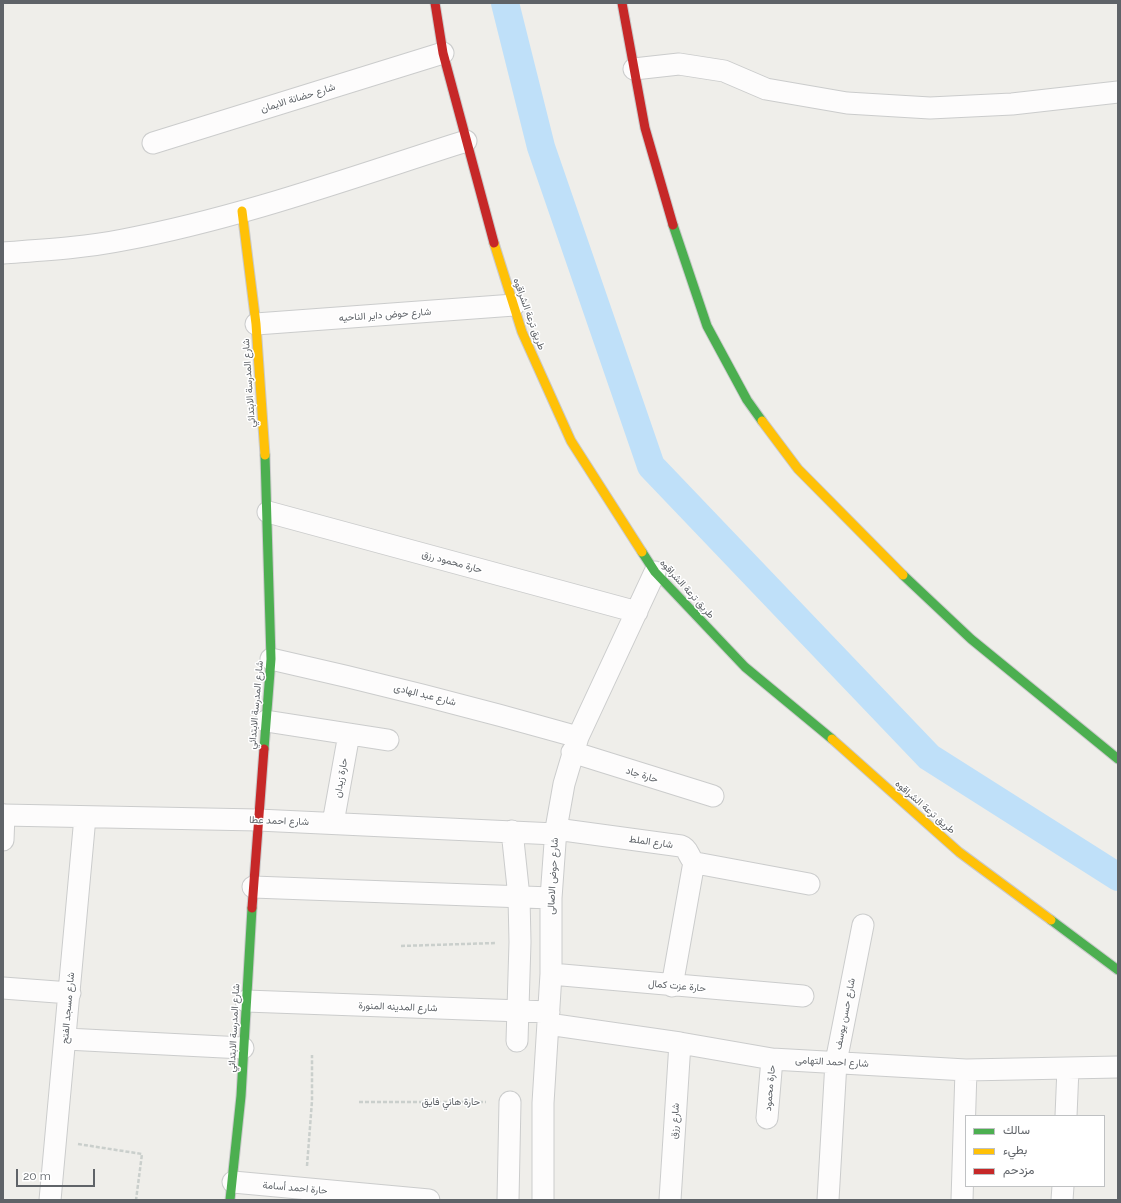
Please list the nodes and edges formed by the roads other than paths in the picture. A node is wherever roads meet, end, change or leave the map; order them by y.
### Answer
1 (435, 3) edge
2 (622, 3) edge
3 (442, 54) junction
4 (634, 69) junction
5 (1118, 92) edge
6 (466, 141) junction
7 (153, 143) dead end
8 (242, 211) junction
9 (3, 253) edge
10 (514, 305) junction
11 (256, 324) junction
12 (268, 512) junction
13 (655, 572) junction
14 (637, 612) junction
15 (271, 659) junction
16 (266, 721) junction
17 (349, 734) junction
18 (388, 740) dead end
19 (575, 745) junction
20 (1118, 759) edge
21 (712, 796) dead end
22 (4, 815) edge
23 (85, 817) junction
24 (258, 820) junction
25 (333, 823) junction
26 (512, 831) junction
27 (555, 832) junction
28 (3, 840) edge
29 (694, 862) junction
30 (809, 884) dead end
31 (253, 887) junction
32 (519, 897) junction
33 (551, 898) junction
34 (863, 925) dead end
35 (1118, 970) edge
36 (551, 974) junction
37 (672, 986) junction
38 (3, 988) edge
39 (70, 993) junction
40 (802, 996) dead end
41 (246, 1001) junction
42 (518, 1011) junction
43 (548, 1018) junction
44 (66, 1039) junction
45 (517, 1041) dead end
46 (680, 1042) junction
47 (243, 1048) junction
48 (772, 1058) junction
49 (836, 1062) junction
50 (1118, 1067) edge
51 (1068, 1068) junction
52 (966, 1070) junction
53 (510, 1102) road end
54 (1066, 1115) edge
55 (767, 1118) dead end
56 (1063, 1187) edge
57 (231, 1191) edge
58 (314, 1193) edge
59 (50, 1200) edge
60 (429, 1200) edge
61 (508, 1200) edge
62 (544, 1200) edge
63 (670, 1200) edge
64 (828, 1200) edge
65 (962, 1200) edge
66 (1062, 1200) edge

1 - 3 street, طريق ترعة الشراقوه
2 - 4 street
3 - 6 street, طريق ترعة الشراقوه
3 - 7 street, شارع حضانة الايمان
4 - 5 street
4 - 20 street
6 - 8 street
6 - 10 street, طريق ترعة الشراقوه
8 - 9 street
8 - 11 street, شارع المدرسة الابتدائي
10 - 11 street, شارع حوض داير الناحيه
10 - 13 street, طريق ترعة الشراقوه
11 - 12 street, شارع المدرسة الابتدائي
12 - 14 street, حارة محمود رزق
12 - 15 street, شارع المدرسة الابتدائي
13 - 14 street, شارع حوض الاصالى
13 - 35 street, طريق ترعة الشراقوه
14 - 19 street, شارع حوض الاصالى
15 - 16 street, شارع المدرسة الابتدائي
15 - 19 street, شارع عبد الهادى
16 - 17 street
16 - 24 street, شارع المدرسة الابتدائي
17 - 18 street
17 - 25 street, حارة زيدان
19 - 21 street, حارة جاد
19 - 27 street, شارع حوض الاصالى
22 - 23 street, شارع احمد عطا
22 - 28 street
23 - 24 street, شارع احمد عطا
23 - 39 street, شارع مسجد الفتح
24 - 25 street, شارع احمد عطا
24 - 31 street, شارع المدرسة الابتدائي
25 - 26 street, شارع احمد عطا
26 - 27 street, شارع احمد عطا
26 - 32 street
27 - 29 street, شارع الملط
27 - 33 street, شارع حوض الاصالى
29 - 30 street
29 - 37 street
31 - 32 street
31 - 41 street, شارع المدرسة الابتدائي
32 - 33 street
32 - 42 street
33 - 36 street, شارع حوض الاصالى
34 - 49 street, شارع حسن يوسف
36 - 37 street, حارة عزت كمال
36 - 43 street, شارع حوض الاصالى
37 - 40 street, حارة عزت كمال
38 - 39 street
39 - 44 street, شارع مسجد الفتح
41 - 42 street, شارع المدينه المنورة
41 - 47 street, شارع المدرسة الابتدائي
42 - 43 street, شارع المدينه المنورة
42 - 45 street
43 - 46 street, شارع احمد التهامى
43 - 62 street, شارع حوض الاصالى
44 - 47 street
44 - 59 street, شارع مسجد الفتح
46 - 48 street, شارع احمد التهامى
46 - 63 street, شارع رزق
47 - 57 street, شارع المدرسة الابتدائي
48 - 49 street, شارع احمد التهامى
48 - 55 street, حارة محمود
49 - 52 street, شارع احمد التهامى
49 - 64 street, شارع حسن يوسف
50 - 51 street, شارع احمد التهامى
51 - 52 street, شارع احمد التهامى
51 - 54 street
52 - 65 street
53 - 61 street
56 - 66 street
57 - 58 street, حارة احمد أسامة
58 - 60 street, حارة احمد أسامة

